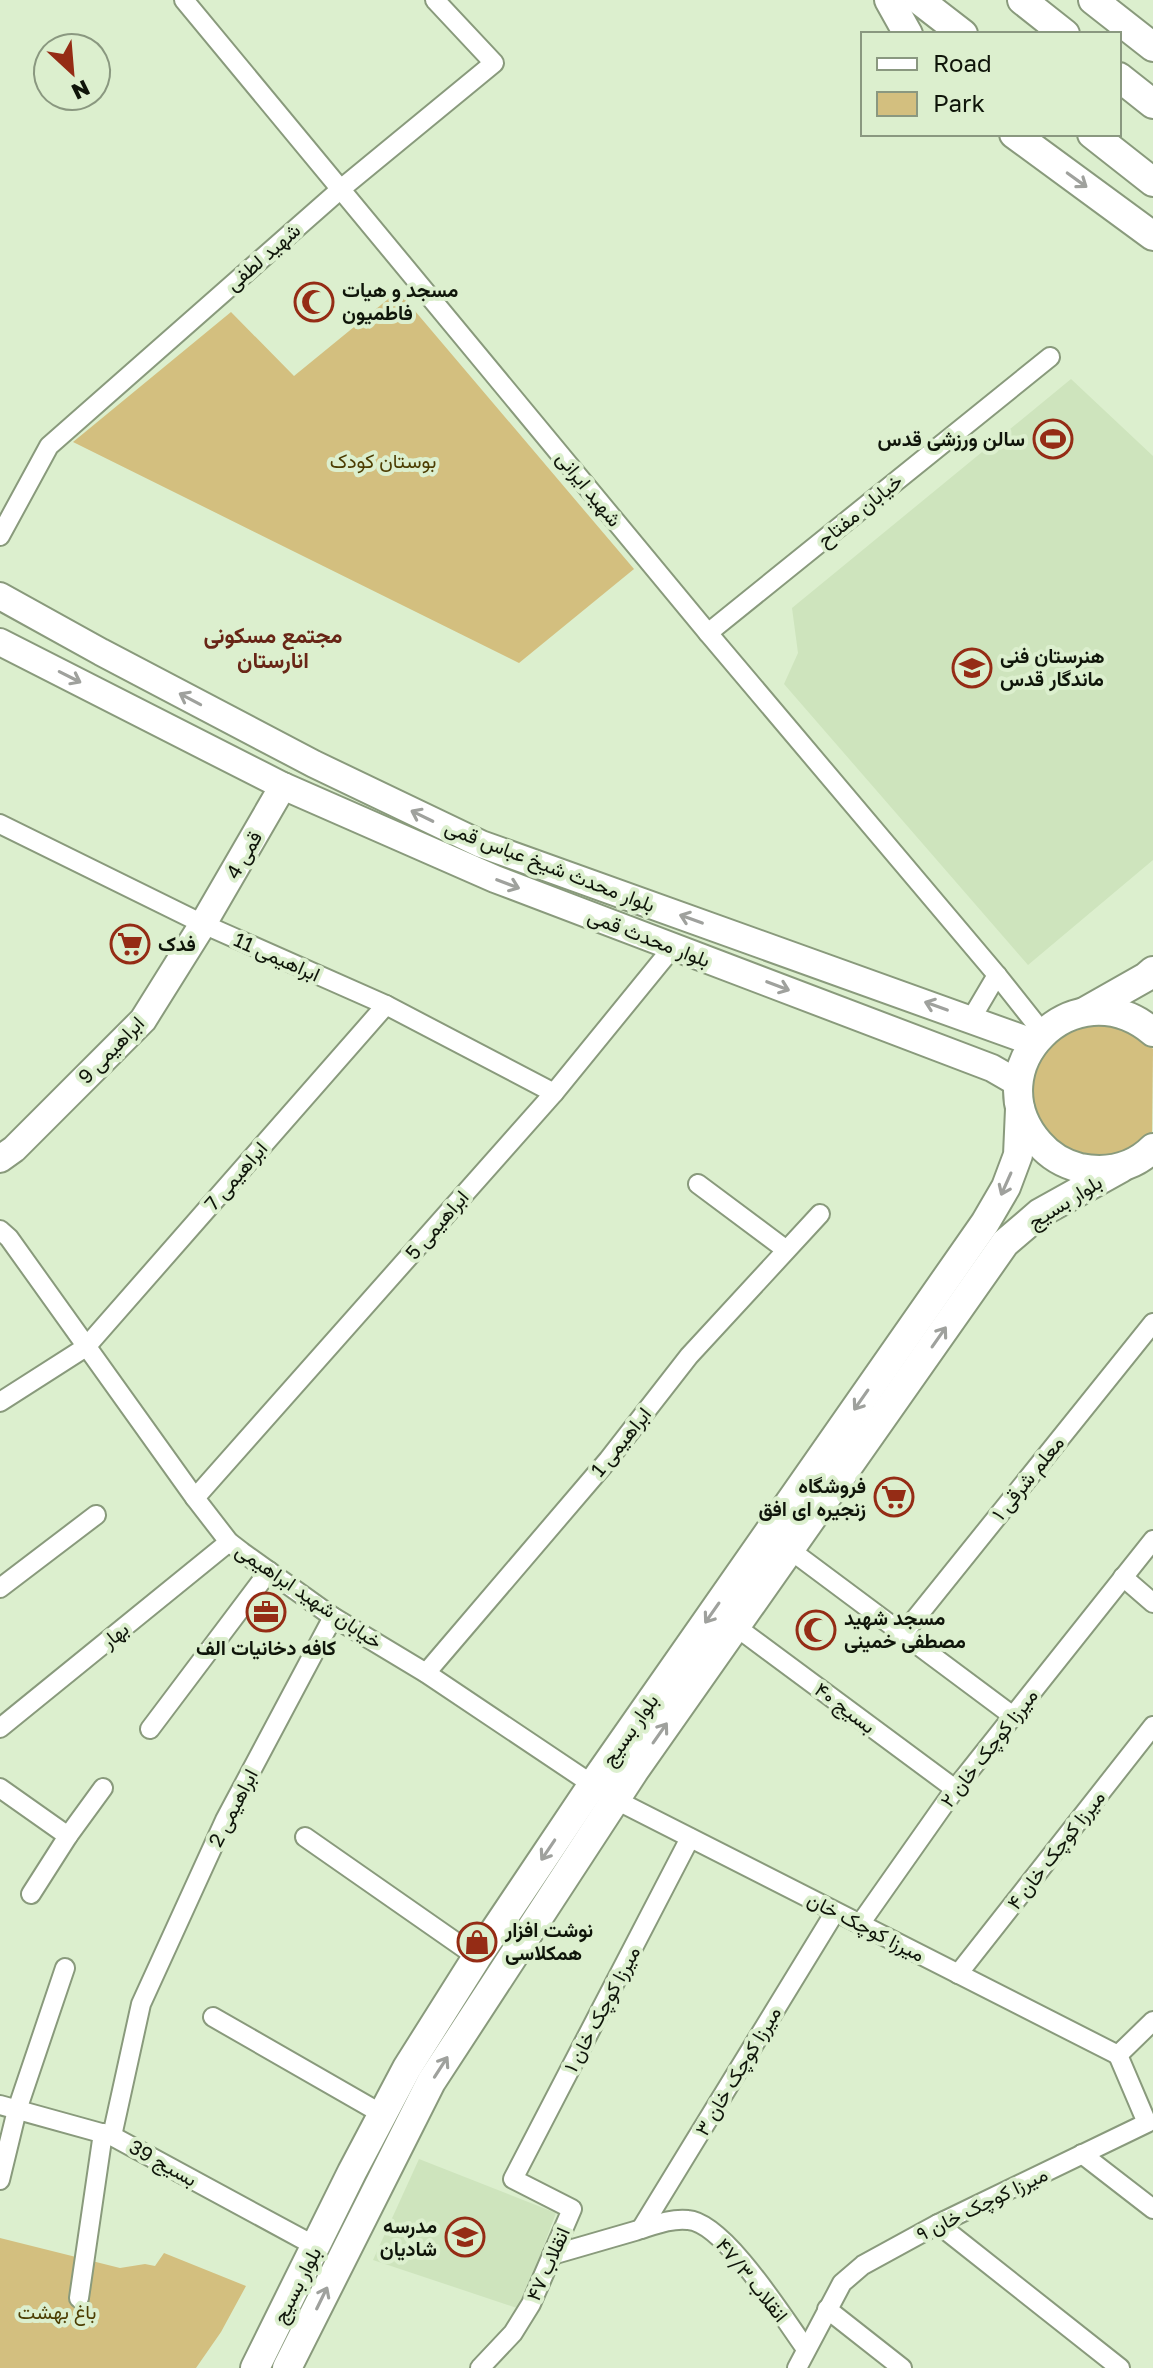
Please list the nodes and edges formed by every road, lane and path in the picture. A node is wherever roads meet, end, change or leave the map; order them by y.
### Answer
1 (184, 0) edge
2 (435, 0) edge
3 (889, 0) edge
4 (919, 0) edge
5 (1022, 0) edge
6 (1093, 0) edge
7 (907, 32) edge
8 (960, 32) edge
9 (1062, 32) edge
10 (1153, 47) edge
11 (1121, 79) edge
12 (1153, 104) edge
13 (1017, 136) edge
14 (1095, 136) edge
15 (1153, 182) edge
16 (342, 188) junction
17 (1153, 236) edge
18 (1050, 357) dead end
19 (0, 536) edge
20 (0, 596) edge
21 (708, 633) junction
22 (0, 642) edge
23 (283, 786) junction
24 (0, 824) edge
25 (203, 924) junction
26 (673, 947) junction
27 (1153, 971) edge
28 (997, 975) junction
29 (386, 1005) junction
30 (1086, 1011) junction
31 (971, 1019) junction
32 (1153, 1032) edge
33 (1039, 1038) junction
34 (554, 1093) junction
35 (1019, 1096) junction
36 (0, 1159) edge
37 (1140, 1161) edge
38 (698, 1184) dead end
39 (820, 1214) dead end
40 (0, 1230) edge
41 (785, 1249) junction
42 (1153, 1323) edge
43 (86, 1347) junction
44 (0, 1402) edge
45 (195, 1498) junction
46 (96, 1515) dead end
47 (1153, 1540) edge
48 (229, 1542) junction
49 (789, 1549) junction
50 (269, 1571) junction
51 (1123, 1577) junction
52 (0, 1588) edge
53 (1153, 1603) edge
54 (333, 1617) junction
55 (735, 1626) junction
56 (903, 1634) junction
57 (426, 1673) junction
58 (1013, 1716) junction
59 (1153, 1726) edge
60 (0, 1728) edge
61 (150, 1729) dead end
62 (612, 1780) junction
63 (0, 1788) edge
64 (103, 1788) dead end
65 (955, 1789) junction
66 (584, 1821) junction
67 (68, 1836) junction
68 (305, 1837) dead end
69 (690, 1838) junction
70 (31, 1894) dead end
71 (835, 1912) junction
72 (860, 1924) junction
73 (477, 1957) junction
74 (65, 1968) dead end
75 (958, 1974) junction
76 (213, 2017) dead end
77 (1153, 2021) edge
78 (1118, 2055) junction
79 (8, 2107) edge
80 (382, 2114) junction
81 (108, 2134) junction
82 (1082, 2154) junction
83 (513, 2179) joint
84 (0, 2180) edge
85 (1153, 2209) edge
86 (938, 2224) junction
87 (641, 2229) junction
88 (317, 2247) junction
89 (552, 2255) junction
90 (79, 2298) dead end
91 (827, 2309) junction
92 (806, 2349) junction
93 (255, 2368) edge
94 (287, 2368) edge
95 (480, 2368) edge
96 (797, 2368) edge
97 (902, 2368) edge
98 (1120, 2368) edge

1 - 16 street, شهید ایرانی
2 - 16 street, شهید لطفی
3 - 7 main road
4 - 8 main road
5 - 9 main road
6 - 10 main road
11 - 12 main road
13 -> 17 main road
14 - 15 main road
16 - 19 street, شهید لطفی
16 - 21 street, شهید ایرانی
18 - 21 street, خیابان مفتاح
31 -> 20 main road, بلوار محدث شیخ عباس قمی
21 - 28 street, شهید ایرانی
22 -> 23 main road
23 - 25 main road, قمی 4
23 -> 26 main road, بلوار محدث قمی
24 - 25 street, ابراهیمی 11
25 - 29 street, ابراهیمی 11
25 - 36 main road, ابراهیمی 9
26 - 34 street, ابراهیمی 5
26 -> 35 main road, بلوار محدث قمی
27 - 30 main road
28 - 31 street
28 - 33 street, شهید ایرانی
29 - 34 street, ابراهیمی 11
29 - 43 street, ابراهیمی 7
30 - 32 main road
30 - 33 main road
31 - 33 main road, بلوار محدث شیخ عباس قمی
33 - 35 main road, بلوار بسیج
34 - 45 street, ابراهیمی 5
35 - 37 main road
35 -> 62 main road, بلوار بسیج
49 -> 37 main road, بلوار بسیج
38 - 41 street
39 - 41 street, ابراهیمی 1
40 - 43 street, خیابان شهید ابراهیمی
41 - 57 street, ابراهیمی 1
42 - 56 street, معلم شرقی ۱
43 - 44 street, ابراهیمی 7
43 - 45 street, خیابان شهید ابراهیمی
45 - 48 street, خیابان شهید ابراهیمی
46 - 52 street
47 - 51 street, میرزا کوچک خان ۲
48 - 50 street, خیابان شهید ابراهیمی
48 - 60 street, بهار
49 - 55 main road, بلوار بسیج
49 - 56 street
50 - 54 street, خیابان شهید ابراهیمی
50 - 61 street
51 - 53 street
51 - 58 street, میرزا کوچک خان ۲
54 - 57 street, خیابان شهید ابراهیمی
54 - 81 street, ابراهیمی 2
62 -> 55 main road, بلوار بسیج
55 - 65 street, بسیج ۴۰
56 - 58 street
57 - 62 street, خیابان شهید ابراهیمی
58 - 65 street, میرزا کوچک خان ۲
59 - 75 street, میرزا کوچک خان ۴
62 - 66 main road, بلوار بسیج
62 - 69 street, میرزا کوچک خان
63 - 67 street
64 - 67 street
65 - 72 street, میرزا کوچک خان ۲
66 -> 73 main road, بلوار بسیج
94 -> 66 main road, بلوار بسیج
67 - 70 street
68 - 73 street
69 - 71 street, میرزا کوچک خان
69 - 83 street, میرزا کوچک خان ۱
71 - 72 street, میرزا کوچک خان
71 - 87 street, میرزا کوچک خان ۳
72 - 75 street, میرزا کوچک خان
73 - 80 main road, بلوار بسیج
74 - 79 street
75 - 78 street, میرزا کوچک خان
76 - 80 street
77 - 78 street
78 - 82 street, میرزا کوچک خان ۹
79 - 81 street, بسیج 39
79 - 84 street
80 - 88 main road, بلوار بسیج
81 - 88 street, بسیج 39
81 - 90 street, ابراهیمی 2
82 - 85 street
82 - 86 street, میرزا کوچک خان ۹
83 - 89 street, انقلاب ۴۷
86 - 91 street, میرزا کوچک خان ۹
86 - 98 street
87 - 89 street, انقلاب ۴۷/۳
87 - 92 street, انقلاب ۴۷/۳
88 - 93 main road, بلوار بسیج
89 - 95 street, انقلاب ۴۷
91 - 92 street, میرزا کوچک خان ۹
91 - 97 street
92 - 96 street, میرزا کوچک خان ۹

